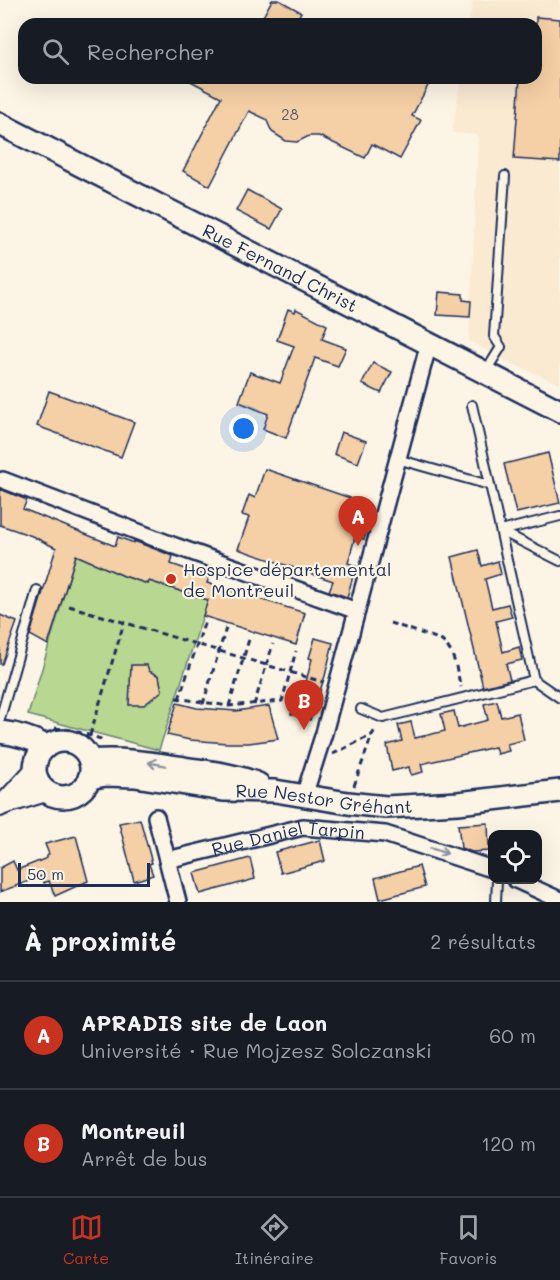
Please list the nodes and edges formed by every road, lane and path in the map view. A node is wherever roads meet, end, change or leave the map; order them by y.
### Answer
1 (0, 124) edge
2 (505, 176) dead end
3 (429, 343) junction
4 (485, 372) junction
5 (472, 405) dead end
6 (560, 411) edge
7 (397, 459) junction
8 (3, 480) dead end
9 (489, 485) junction
10 (560, 516) edge
11 (501, 531) junction
12 (560, 561) edge
13 (37, 590) dead end
14 (69, 606) dead end
15 (357, 611) junction
16 (205, 621) dead end
17 (124, 623) junction
18 (390, 623) dead end
19 (226, 628) dead end
20 (250, 636) dead end
21 (197, 644) junction
22 (273, 644) dead end
23 (219, 651) junction
24 (296, 651) dead end
25 (243, 658) junction
26 (266, 665) junction
27 (290, 672) junction
28 (534, 680) junction
29 (336, 686) junction
30 (463, 696) junction
31 (560, 698) edge
32 (203, 704) junction
33 (254, 705) junction
34 (229, 706) junction
35 (361, 709) dead end
36 (383, 718) junction
37 (0, 720) edge
38 (0, 733) edge
39 (90, 735) dead end
40 (372, 735) junction
41 (327, 757) dead end
42 (39, 760) junction
43 (89, 770) junction
44 (354, 788) dead end
45 (560, 791) edge
46 (46, 792) junction
47 (304, 796) junction
48 (386, 807) junction
49 (156, 818) dead end
50 (385, 834) junction
51 (167, 860) junction
52 (488, 868) edge
53 (497, 884) edge
54 (526, 884) edge
55 (560, 900) edge
56 (178, 902) edge
57 (496, 902) edge

1 - 3 main road, Rue Fernand Christ
2 - 4 lane
3 - 4 main road, Rue Fernand Christ
3 - 7 street
4 - 6 main road, Rue Fernand Christ
5 - 9 lane
7 - 9 lane
7 - 15 street
8 - 15 street
9 - 11 lane
10 - 11 lane
11 - 12 lane
11 - 28 lane
13 - 37 lane
14 - 17 path
15 - 29 street
16 - 21 path
17 - 21 path
17 - 39 path
18 - 30 path
19 - 23 path
20 - 25 path
21 - 23 path
21 - 32 path
22 - 26 path
23 - 25 path
23 - 32 path
24 - 27 path
25 - 26 path
25 - 34 path
26 - 27 path
26 - 33 path
27 - 29 path
27 - 33 path
28 - 30 lane
28 - 31 lane
29 - 47 street
30 - 36 lane
32 - 34 path
33 - 34 path
35 - 36 lane
36 - 40 path
38 - 42 main road
40 - 41 path
40 - 44 path
42 - 43 main road
42 - 46 main road
42 - 46 street
43 - 46 main road
43 - 47 main road, Rue Nestor Gréhant
45 - 48 main road, Rue Nestor Gréhant
47 - 48 main road, Rue Nestor Gréhant
48 - 50 street, Rue Daniel Tarpin
49 - 51 street
50 - 51 street, Rue Daniel Tarpin
50 -> 52 street
51 - 56 street
53 - 57 lane
54 - 55 street

